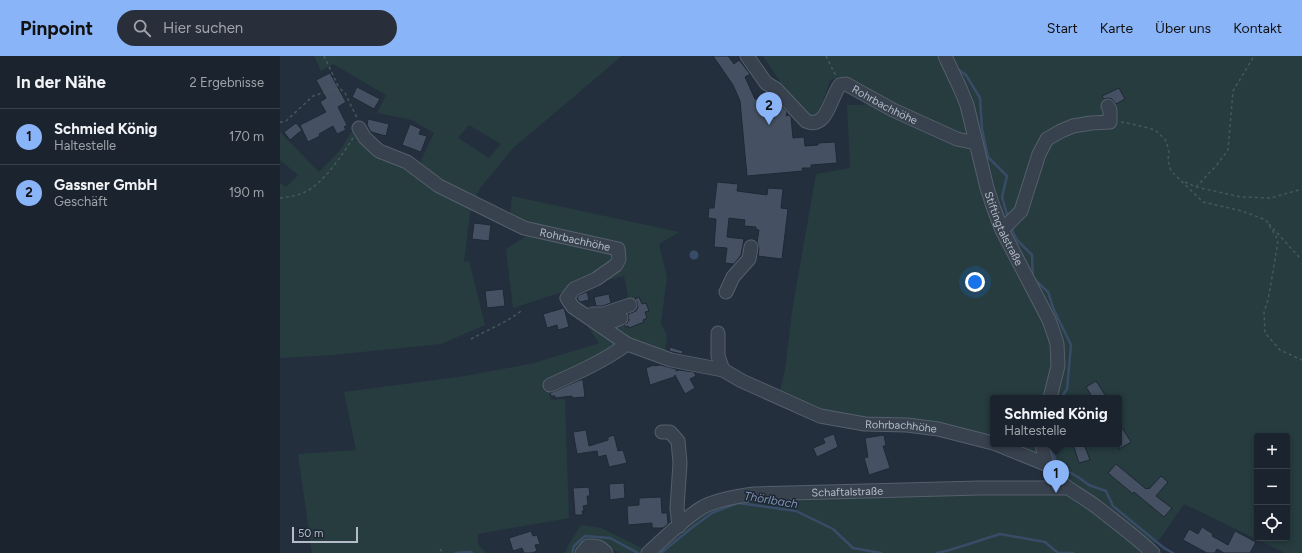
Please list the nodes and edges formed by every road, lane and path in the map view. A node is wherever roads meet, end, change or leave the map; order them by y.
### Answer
1 (324, 56) edge
2 (747, 56) edge
3 (826, 56) edge
4 (945, 56) edge
5 (1254, 56) edge
6 (840, 85) junction
7 (339, 88) junction
8 (1108, 106) dead end
9 (280, 122) edge
10 (1110, 122) junction
11 (359, 128) junction
12 (976, 143) junction
13 (1183, 182) junction
14 (1196, 186) junction
15 (1302, 189) edge
16 (280, 198) edge
17 (1266, 220) junction
18 (1002, 230) junction
19 (751, 247) dead end
20 (1302, 259) edge
21 (726, 292) dead end
22 (630, 305) dead end
23 (521, 311) dead end
24 (587, 316) junction
25 (621, 318) dead end
26 (601, 326) junction
27 (718, 333) dead end
28 (471, 339) dead end
29 (627, 344) junction
30 (1302, 360) edge
31 (723, 370) junction
32 (550, 384) dead end
33 (1051, 395) edge
34 (662, 432) dead end
35 (990, 442) edge
36 (1003, 447) edge
37 (1043, 447) edge
38 (1048, 465) junction
39 (1066, 488) junction
40 (678, 526) junction
41 (440, 549) dead end
42 (1151, 551) edge
43 (443, 553) edge
44 (582, 553) edge
45 (606, 553) edge
46 (648, 553) edge

1 - 7 path
2 - 6 street, Rohrbachhöhe
3 - 6 path
4 - 12 street, Stiftingtalstraße
5 - 14 path
6 - 12 street, Rohrbachhöhe
7 - 9 path
7 - 11 path
8 - 10 street
10 - 13 path
10 - 18 street
11 - 16 path
11 - 24 street, Rohrbachhöhe
12 - 18 street, Stiftingtalstraße
13 - 14 path
13 - 17 path
14 - 15 path
17 - 20 path
17 - 30 path
18 - 33 street, Stiftingtalstraße
19 - 21 street
22 - 24 street
23 - 28 path
24 - 26 street, Rohrbachhöhe
25 - 26 street
26 - 29 street, Rohrbachhöhe
27 - 31 street
29 - 31 street, Rohrbachhöhe
29 - 32 street
31 - 35 street, Rohrbachhöhe
34 - 40 street
36 - 38 street
37 - 38 street
38 - 39 street
39 - 40 street, Schaftalstraße
39 - 42 street
40 - 46 street, Schaftalstraße
41 - 43 path
44 - 45 street

